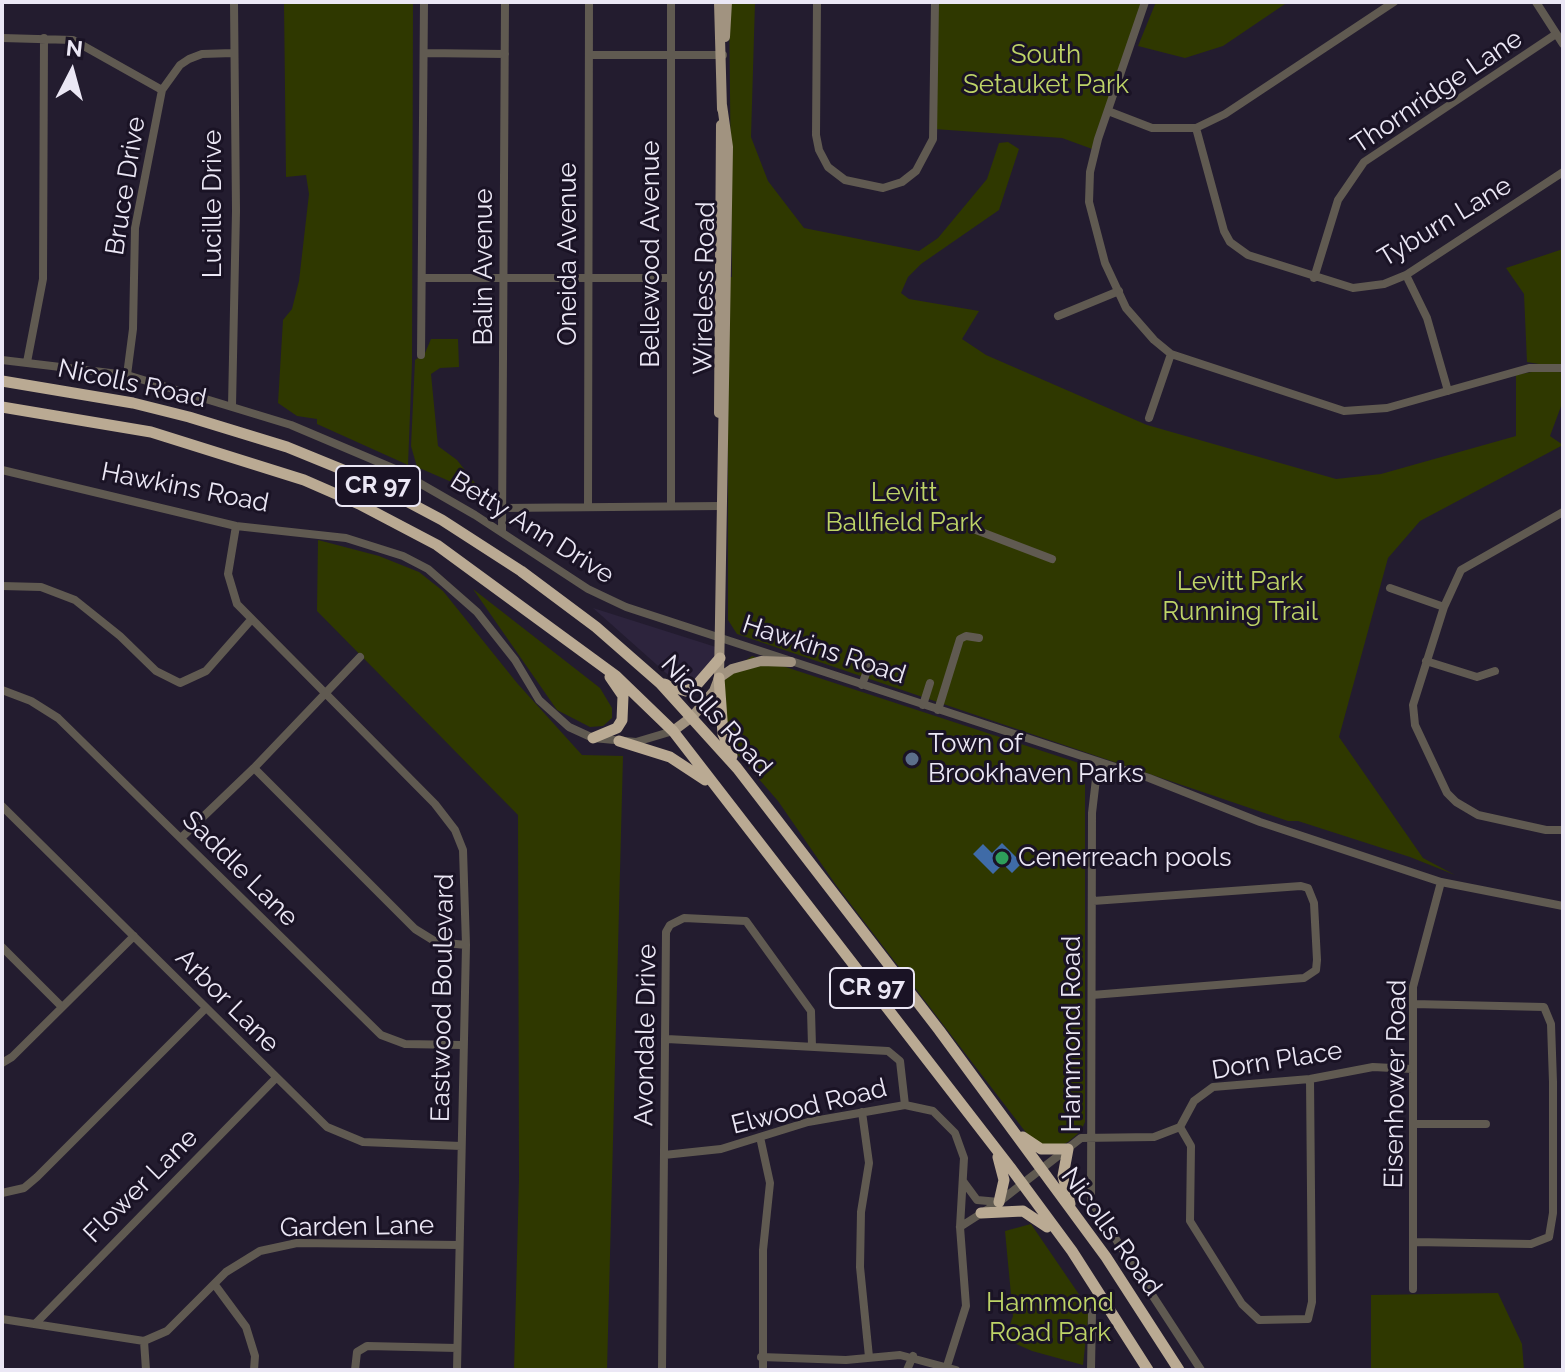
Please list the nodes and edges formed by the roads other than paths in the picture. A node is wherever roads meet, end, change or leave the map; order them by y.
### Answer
1 (234, 2) edge
2 (424, 2) edge
3 (505, 2) edge
4 (589, 2) edge
5 (671, 2) edge
6 (719, 2) edge
7 (727, 2) edge
8 (817, 2) edge
9 (935, 2) edge
10 (1145, 2) edge
11 (1394, 2) edge
12 (1536, 2) edge
13 (1556, 34) junction
14 (2, 38) edge
15 (44, 38) junction
16 (1563, 44) edge
17 (233, 53) junction
18 (424, 53) junction
19 (505, 54) junction
20 (589, 55) junction
21 (671, 55) junction
22 (723, 55) junction
23 (162, 90) junction
24 (1108, 111) junction
25 (1196, 128) junction
26 (1563, 172) edge
27 (1406, 275) junction
28 (422, 278) junction
29 (503, 278) junction
30 (588, 278) junction
31 (671, 278) junction
32 (1314, 278) junction
33 (1119, 291) junction
34 (1058, 316) dead end
35 (1171, 354) junction
36 (421, 355) dead end
37 (2, 360) edge
38 (27, 362) junction
39 (1563, 368) edge
40 (127, 375) junction
41 (2, 381) edge
42 (1448, 391) junction
43 (232, 406) junction
44 (2, 407) edge
45 (1149, 418) dead end
46 (2, 470) edge
47 (671, 506) junction
48 (721, 506) junction
49 (588, 507) junction
50 (502, 508) junction
51 (1563, 512) edge
52 (236, 526) junction
53 (976, 530) dead end
54 (502, 532) junction
55 (1052, 559) dead end
56 (2, 586) edge
57 (1390, 588) dead end
58 (1444, 607) junction
59 (250, 621) junction
60 (979, 638) dead end
61 (720, 639) junction
62 (360, 657) dead end
63 (720, 658) junction
64 (1426, 661) junction
65 (791, 662) junction
66 (870, 662) dead end
67 (603, 666) junction
68 (1495, 671) dead end
69 (719, 678) junction
70 (660, 683) junction
71 (930, 683) dead end
72 (862, 685) junction
73 (2, 690) edge
74 (324, 695) junction
75 (923, 705) junction
76 (938, 710) junction
77 (693, 716) junction
78 (673, 731) junction
79 (593, 738) junction
80 (619, 741) junction
81 (1098, 762) junction
82 (254, 768) junction
83 (737, 768) junction
84 (721, 793) junction
85 (2, 806) edge
86 (1563, 830) edge
87 (181, 838) junction
88 (1441, 882) junction
89 (1093, 901) junction
90 (1563, 906) edge
91 (134, 936) junction
92 (466, 945) junction
93 (2, 947) edge
94 (1092, 995) junction
95 (1413, 1004) junction
96 (62, 1007) junction
97 (206, 1008) junction
98 (667, 1039) junction
99 (461, 1045) junction
100 (812, 1046) junction
101 (2, 1063) edge
102 (1412, 1069) junction
103 (275, 1079) junction
104 (1310, 1079) junction
105 (1553, 1082) junction
106 (1563, 1082) edge
107 (905, 1105) junction
108 (862, 1112) junction
109 (1000, 1114) junction
110 (1414, 1124) junction
111 (1486, 1124) dead end
112 (1180, 1127) junction
113 (760, 1137) junction
114 (1091, 1138) junction
115 (461, 1146) junction
116 (995, 1149) junction
117 (1068, 1149) junction
118 (664, 1155) junction
119 (1040, 1171) junction
120 (963, 1181) junction
121 (1023, 1184) junction
122 (2, 1193) edge
123 (999, 1202) junction
124 (981, 1213) junction
125 (1077, 1220) junction
126 (960, 1227) junction
127 (1414, 1242) junction
128 (1066, 1244) junction
129 (459, 1245) junction
130 (215, 1285) junction
131 (1413, 1289) dead end
132 (1092, 1312) dead end
133 (2, 1319) edge
134 (36, 1323) junction
135 (144, 1341) junction
136 (457, 1348) junction
137 (913, 1356) junction
138 (761, 1357) junction
139 (869, 1357) junction
140 (947, 1366) junction
141 (146, 1370) edge
142 (254, 1370) edge
143 (355, 1370) edge
144 (457, 1370) edge
145 (662, 1370) edge
146 (763, 1370) edge
147 (907, 1370) edge
148 (956, 1370) edge
149 (1091, 1370) edge
150 (1148, 1370) edge
151 (1179, 1370) edge
152 (1201, 1370) edge

1 - 17 street, Lucille Drive
2 - 18 street
3 - 19 street, Balin Avenue
4 - 20 street, Oneida Avenue
5 - 21 street, Bellewood Avenue
6 - 22 main road, Wireless Road
7 - 22 main road, Wireless Road
8 - 9 street
10 - 24 street
11 - 25 street
12 - 13 street
13 - 16 street
13 - 32 street, Thornridge Lane
14 - 15 street
15 - 23 street
15 - 38 street
17 - 23 street, Bruce Drive
17 - 43 street, Lucille Drive
18 - 19 street
18 - 28 street
19 - 29 street, Balin Avenue
20 - 21 street
20 - 30 street, Oneida Avenue
21 - 22 street
21 - 31 street, Bellewood Avenue
22 - 48 main road, Wireless Road
23 - 40 street, Bruce Drive
24 - 25 street
24 - 33 street
25 - 32 street, Tyburn Lane
26 - 27 street, Tyburn Lane
27 - 32 street, Tyburn Lane
27 - 42 street
28 - 29 street
28 - 36 street
29 - 30 street
29 - 50 street, Balin Avenue
30 - 31 street
30 - 49 street, Oneida Avenue
31 - 47 street, Bellewood Avenue
33 - 34 street
33 - 35 street
35 - 42 street
35 - 45 street
37 - 38 street, Betty Ann Drive
38 - 40 street, Betty Ann Drive
39 - 42 street
40 - 43 street, Betty Ann Drive
41 - 70 highway, Nicolls Road / CR 97
43 - 54 street, Betty Ann Drive
44 - 67 highway, Nicolls Road / CR 97
46 - 52 street, Hawkins Road
47 - 48 street
47 - 49 street
48 - 61 main road, Wireless Road
49 - 50 street
50 - 54 street, Balin Avenue
51 - 58 street
52 - 59 street, Eastwood Boulevard
52 - 79 street, Hawkins Road
53 - 55 street
54 - 61 street, Betty Ann Drive
56 - 59 street
57 - 58 street
58 - 64 street
59 - 74 street, Eastwood Boulevard
60 - 76 street
61 - 63 main road, Hawkins Road
61 - 65 street, Hawkins Road
62 - 74 street
63 - 69 main road, Hawkins Road
63 - 70 highway
64 - 68 street
64 - 86 street
65 - 69 main road
65 - 72 street, Hawkins Road
66 - 72 street
67 - 78 highway, Nicolls Road / CR 97
67 - 79 highway
69 - 77 main road, Hawkins Road
69 - 83 highway
70 - 77 highway, Nicolls Road / CR 97
71 - 75 street
72 - 75 street, Hawkins Road
73 - 87 street, Saddle Lane
74 - 82 street
74 - 92 street, Eastwood Boulevard
75 - 76 street, Hawkins Road
76 - 81 street, Hawkins Road
77 - 78 main road, Hawkins Road
77 - 83 highway, Nicolls Road / CR 97
78 - 80 street, Hawkins Road
78 - 84 highway, Nicolls Road / CR 97
79 - 80 street, Hawkins Road
80 - 84 highway
81 - 88 street, Hawkins Road
81 - 89 street, Hammond Road
82 - 87 street
82 - 92 street
83 - 109 highway, Nicolls Road / CR 97
84 - 116 highway, Nicolls Road / CR 97
85 - 91 street, Arbor Lane
87 - 99 street, Saddle Lane
88 - 90 street, Hawkins Road
88 - 95 street, Eisenhower Road
89 - 94 street, Hammond Road
89 - 94 street
91 - 96 street
91 - 97 street, Arbor Lane
92 - 99 street, Eastwood Boulevard
93 - 96 street
94 - 114 street, Hammond Road
95 - 102 street, Eisenhower Road
95 - 105 street
96 - 101 street
97 - 103 street, Arbor Lane
97 - 122 street
98 - 100 street
98 - 100 street, Avondale Drive
98 - 118 street, Avondale Drive
99 - 115 street, Eastwood Boulevard
100 - 107 street
102 - 104 street, Dorn Place
102 - 110 street, Eisenhower Road
103 - 115 street, Arbor Lane
103 - 134 street, Flower Lane
104 - 112 street, Dorn Place
104 - 112 street
105 - 106 street
105 - 127 street
107 - 108 street, Elwood Road
107 - 120 street, Elwood Road
108 - 113 street, Elwood Road
108 - 139 street
109 - 117 highway
109 - 119 highway, Nicolls Road / CR 97
110 - 111 street
110 - 127 street, Eisenhower Road
112 - 114 street
113 - 118 street, Elwood Road
113 - 138 street
114 - 117 street
114 - 152 street, Hammond Road
115 - 129 street, Eastwood Boulevard
116 - 121 highway, Nicolls Road / CR 97
116 - 123 highway
117 - 119 street
117 - 125 highway
118 - 145 street, Avondale Drive
119 - 121 street
119 - 125 highway, Nicolls Road / CR 97
120 - 123 street
120 - 126 street
121 - 123 street
121 - 128 highway, Nicolls Road / CR 97
123 - 124 street
124 - 126 street
124 - 128 highway
125 - 151 highway, Nicolls Road / CR 97
126 - 140 street
127 - 131 street, Eisenhower Road
128 - 150 highway, Nicolls Road / CR 97
129 - 130 street, Garden Lane
129 - 136 street, Eastwood Boulevard
130 - 135 street, Garden Lane
130 - 142 street
132 - 149 street
133 - 134 street
134 - 135 street
135 - 141 street
136 - 143 street
136 - 144 street, Eastwood Boulevard
137 - 139 street
137 - 140 street
137 - 147 street
138 - 139 street
138 - 146 street
140 - 148 street

